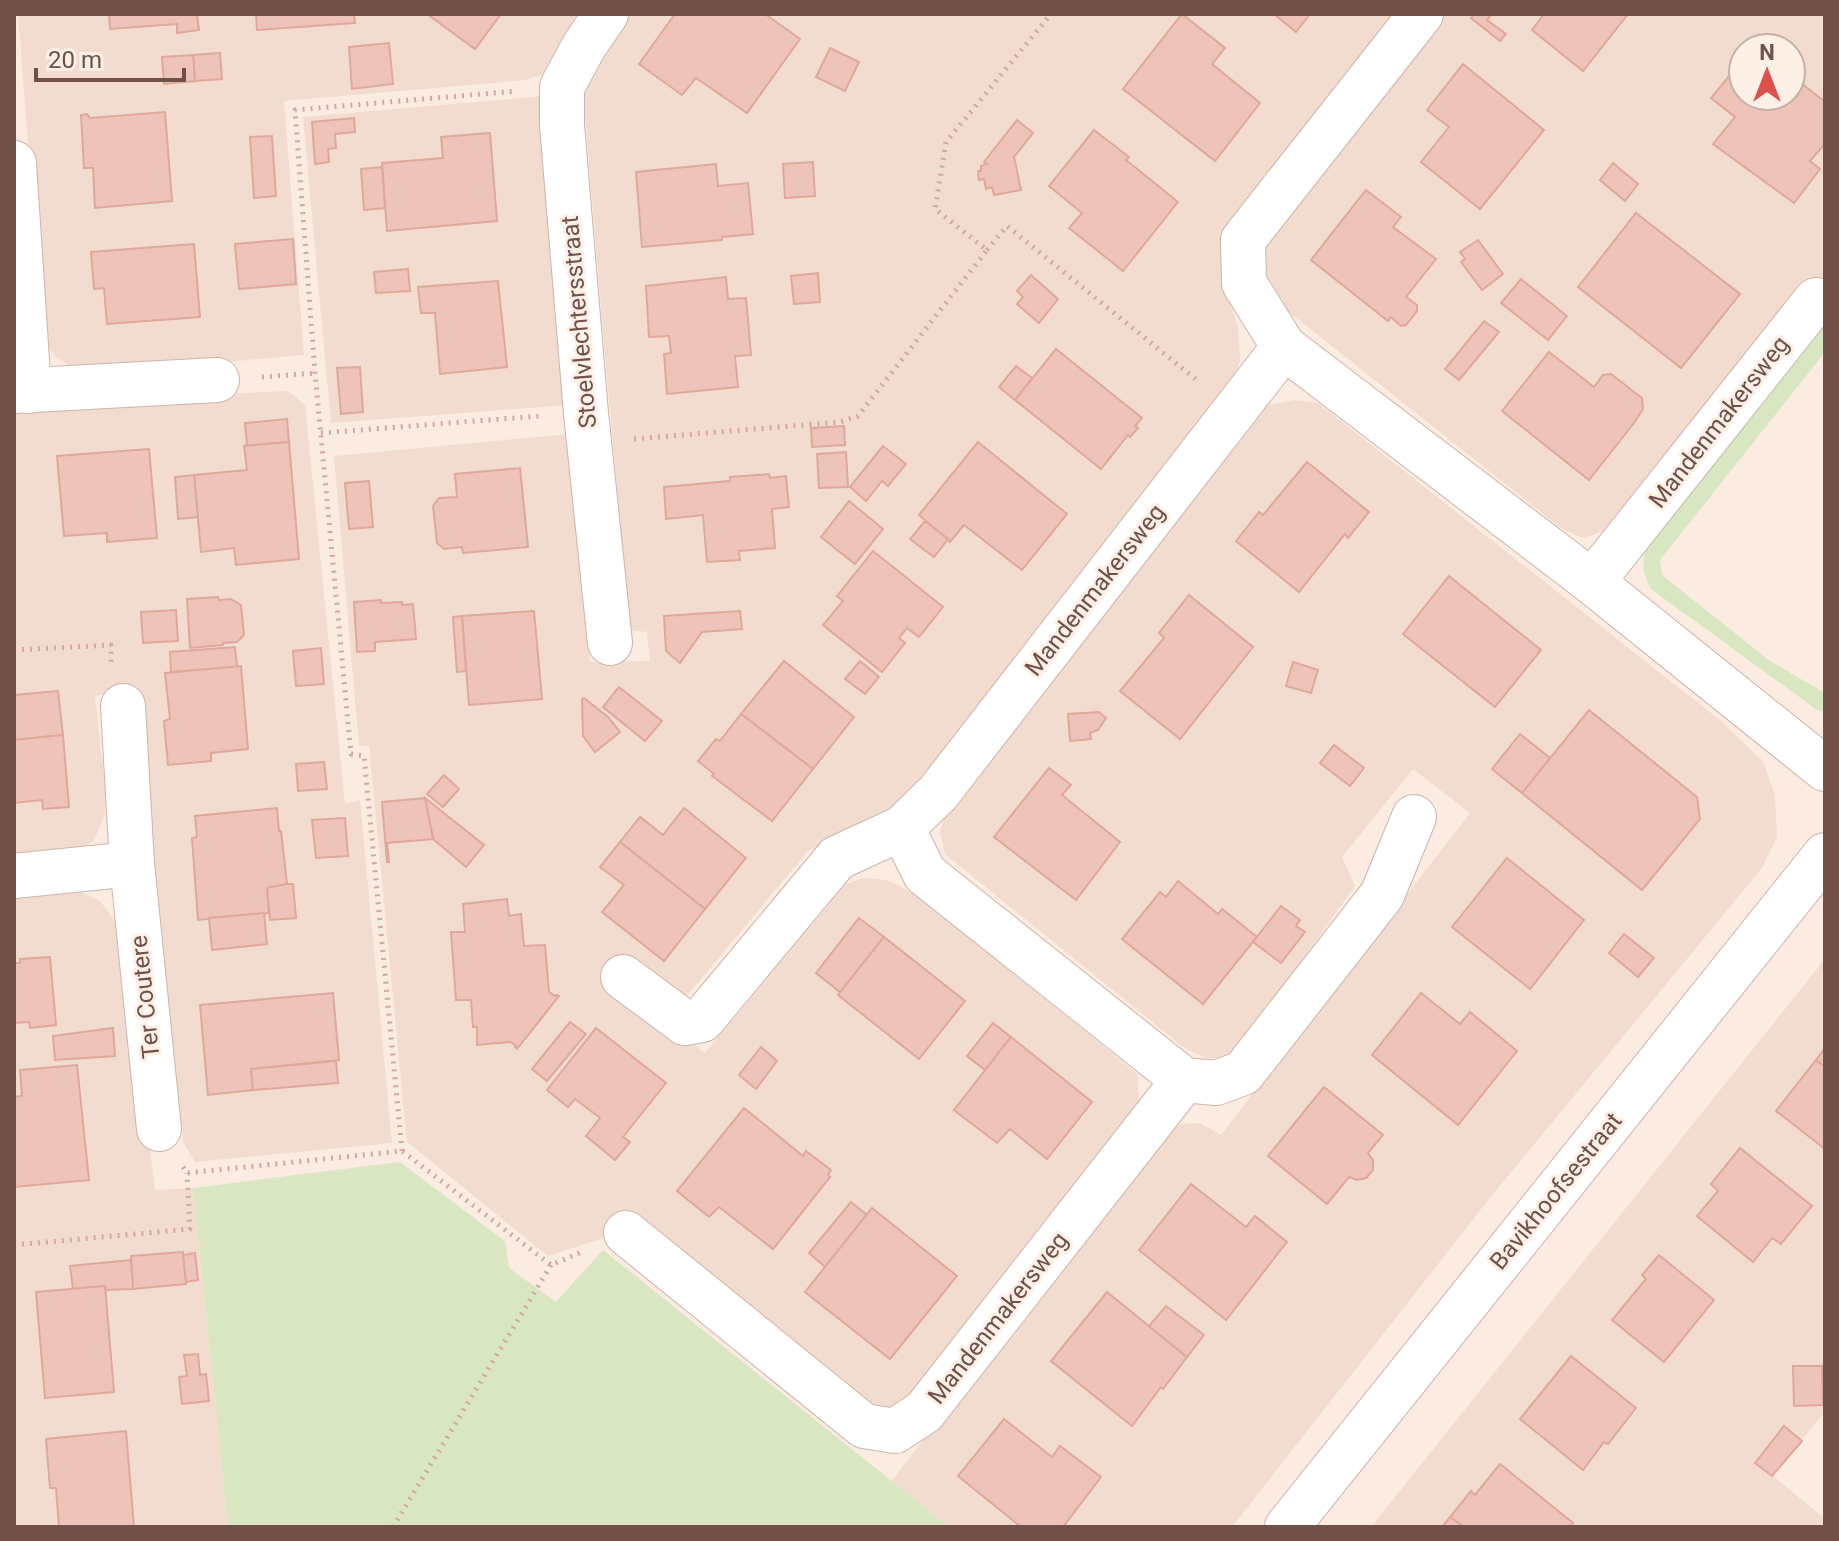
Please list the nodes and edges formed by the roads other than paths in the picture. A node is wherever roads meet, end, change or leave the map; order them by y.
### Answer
1 (606, 14) edge
2 (1421, 14) edge
3 (14, 163) edge
4 (1816, 300) dead end
5 (1284, 347) junction
6 (217, 380) dead end
7 (22, 391) edge
8 (1592, 582) junction
9 (610, 643) dead end
10 (123, 706) road end
11 (1825, 769) edge
12 (1414, 817) dead end
13 (902, 828) junction
14 (1825, 855) edge
15 (132, 864) junction
16 (14, 876) edge
17 (623, 977) dead end
18 (1184, 1080) junction
19 (159, 1129) road end
20 (626, 1233) road end
21 (1287, 1527) edge

1 - 9 street, Stoelvlechtersstraat
2 - 5 street
3 - 7 street
4 - 8 street, Mandenmakersweg
5 - 8 street
5 - 13 street, Mandenmakersweg
6 - 7 street
8 - 11 street
10 - 15 street, Ter Coutere
12 - 18 street
13 - 17 street, Mandenmakersweg
13 - 18 street
14 - 21 street, Bavikhoofsestraat
15 - 16 street
15 - 19 street, Ter Coutere
18 - 20 street, Mandenmakersweg

